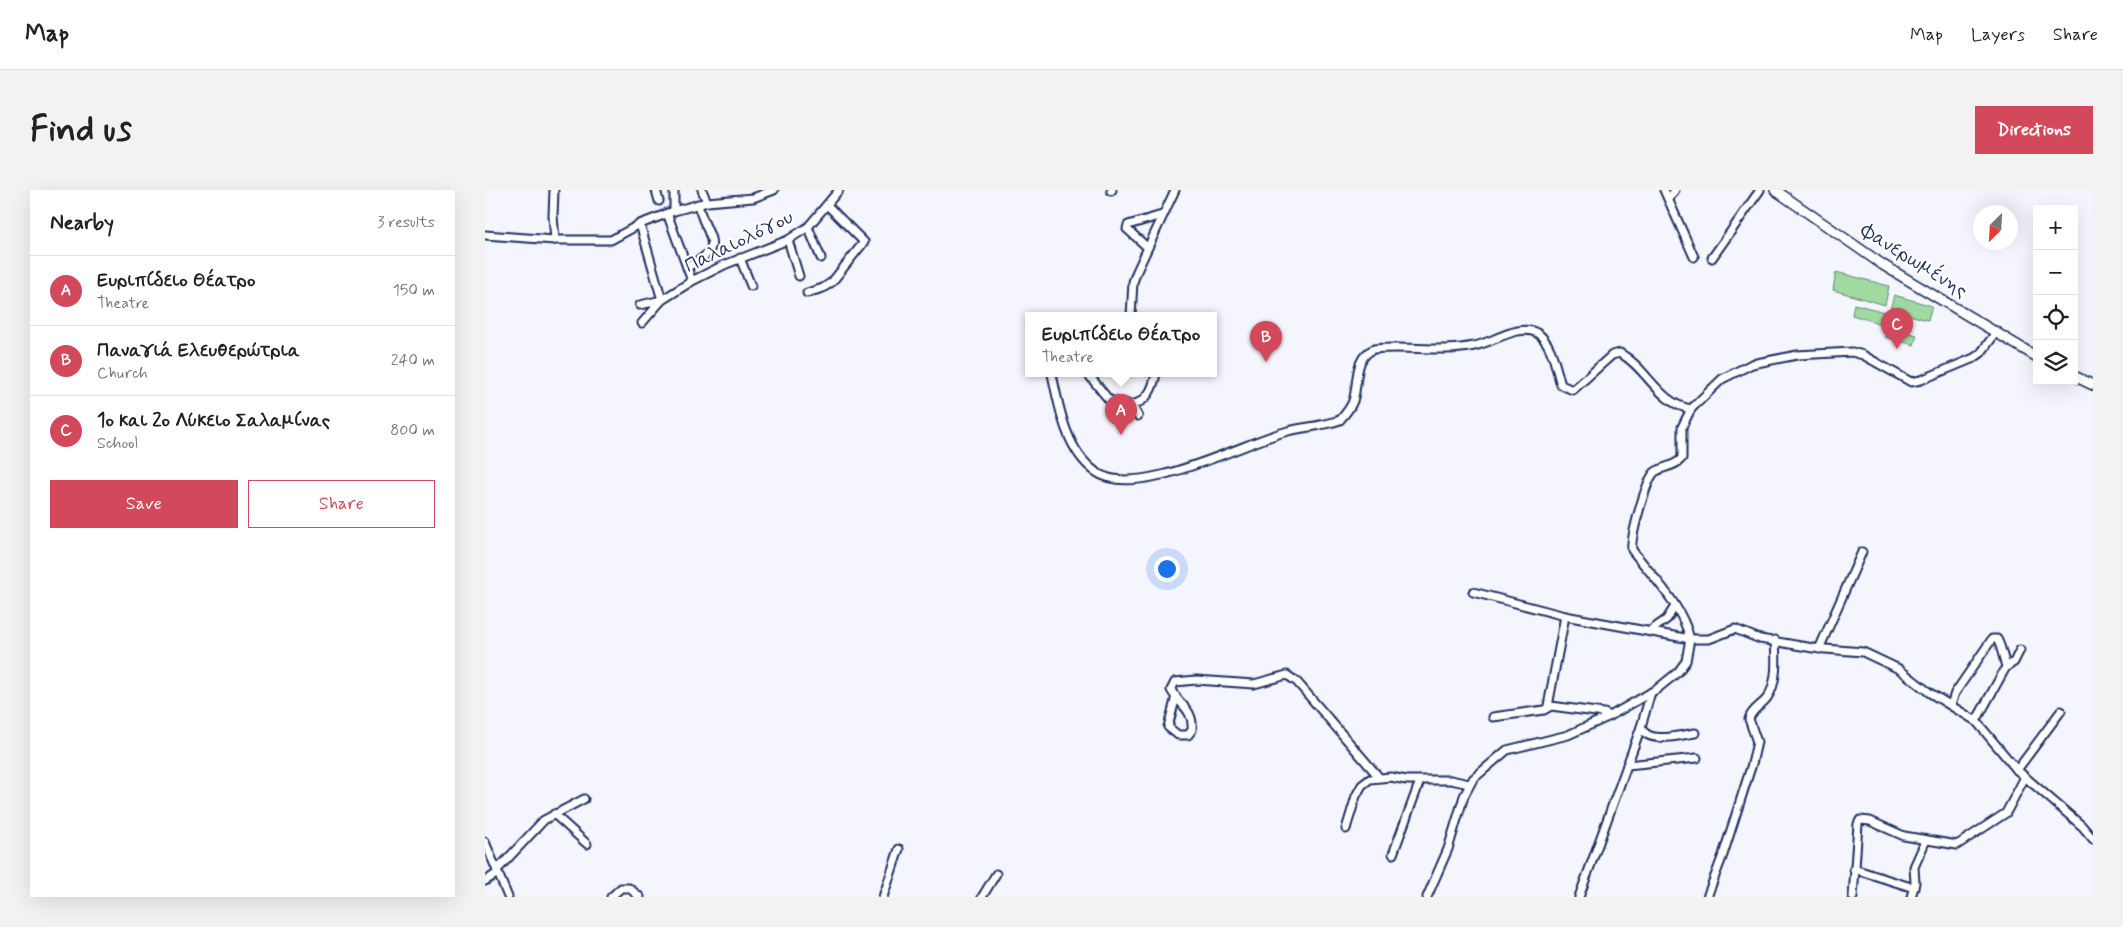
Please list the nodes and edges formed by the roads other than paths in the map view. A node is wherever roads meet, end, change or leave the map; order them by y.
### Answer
1 (554, 190) edge
2 (656, 190) edge
3 (674, 190) edge
4 (702, 190) edge
5 (774, 190) edge
6 (839, 190) edge
7 (1175, 190) edge
8 (1664, 190) edge
9 (1675, 190) edge
10 (1760, 190) edge
11 (1775, 190) edge
12 (1669, 200) junction
13 (659, 201) dead end
14 (707, 202) junction
15 (698, 204) junction
16 (828, 206) junction
17 (671, 212) junction
18 (1162, 214) junction
19 (640, 224) junction
20 (807, 227) junction
21 (485, 235) edge
22 (555, 240) junction
23 (789, 240) junction
24 (1147, 247) junction
25 (1694, 257) dead end
26 (740, 258) junction
27 (821, 258) dead end
28 (1712, 258) dead end
29 (687, 267) junction
30 (799, 276) dead end
31 (692, 281) junction
32 (751, 286) dead end
33 (807, 293) dead end
34 (662, 300) junction
35 (640, 305) dead end
36 (1131, 312) edge
37 (642, 323) dead end
38 (1997, 331) junction
39 (2033, 354) edge
40 (1053, 377) edge
41 (1090, 377) edge
42 (1155, 377) edge
43 (2078, 378) edge
44 (2093, 385) edge
45 (1132, 405) junction
46 (1691, 409) junction
47 (1138, 416) dead end
48 (1862, 552) dead end
49 (1473, 592) dead end
50 (1675, 606) junction
51 (1565, 616) junction
52 (1650, 631) junction
53 (1690, 639) junction
54 (1775, 640) junction
55 (1819, 649) junction
56 (2021, 650) dead end
57 (2006, 668) junction
58 (1651, 692) junction
59 (1176, 696) junction
60 (1951, 705) junction
61 (1548, 706) junction
62 (2061, 711) dead end
63 (1610, 716) junction
64 (1493, 717) dead end
65 (1976, 721) junction
66 (1641, 727) junction
67 (1695, 733) dead end
68 (1697, 758) dead end
69 (1627, 766) junction
70 (2017, 770) junction
71 (1378, 776) junction
72 (2025, 777) junction
73 (1420, 781) junction
74 (1469, 784) junction
75 (583, 799) dead end
76 (554, 814) junction
77 (1345, 829) dead end
78 (1926, 840) junction
79 (2093, 840) edge
80 (485, 842) edge
81 (587, 844) dead end
82 (899, 848) dead end
83 (1393, 854) dead end
84 (1854, 869) junction
85 (497, 871) junction
86 (996, 874) dead end
87 (485, 881) edge
88 (1914, 888) junction
89 (508, 897) edge
90 (611, 897) edge
91 (640, 897) edge
92 (883, 897) edge
93 (982, 897) edge
94 (1427, 897) edge
95 (1579, 897) edge
96 (1707, 897) edge
97 (1853, 897) edge
98 (1911, 897) edge

1 - 22 street
2 - 13 street
3 - 17 street
4 - 14 street
5 - 14 street
6 - 16 street, Παλαιολόγου
7 - 18 street
8 - 12 street
9 - 12 street
10 - 28 street
11 - 38 main road, Φανερωμένης
12 - 25 street
14 - 15 street
15 - 17 street
15 - 29 street
16 - 20 street, Παλαιολόγου
16 - 33 street
17 - 19 street
17 - 29 street
18 - 24 street
18 - 24 street
19 - 22 street
19 - 34 street
20 - 23 street, Παλαιολόγου
20 - 27 street
21 - 22 street
23 - 26 street, Παλαιολόγου
23 - 30 street
24 - 36 street
26 - 31 street, Παλαιολόγου
26 - 32 street
29 - 31 street
31 - 34 street, Παλαιολόγου
34 - 35 street, Παλαιολόγου
34 - 37 street
38 - 39 main road, Φανερωμένης
38 - 46 street
40 - 46 street
41 - 45 street
42 - 45 street
43 - 44 main road
45 - 47 street
46 - 50 street
48 - 55 street
49 - 51 street
50 - 52 street
50 - 53 street
51 - 52 street
51 - 61 street
52 - 53 street
53 - 54 street
53 - 58 street
54 - 55 street
54 - 96 street
55 - 60 street
56 - 57 street
57 - 60 street
57 - 65 street
58 - 63 street
58 - 66 street
59 - 59 street
59 - 71 street
60 - 65 street
61 - 63 street
61 - 64 street
62 - 70 street
63 - 74 street
65 - 70 street
66 - 67 street
66 - 69 street
68 - 69 street
69 - 95 street
70 - 72 street
71 - 73 street
71 - 77 street
72 - 78 street
72 - 79 street
73 - 74 street
73 - 83 street
74 - 94 street
75 - 76 street
76 - 81 street
76 - 85 street
78 - 84 street
78 - 88 street
80 - 85 street
82 - 92 street
84 - 88 street
84 - 97 street
85 - 87 street
85 - 89 street
86 - 93 street
88 - 98 street
90 - 91 street

